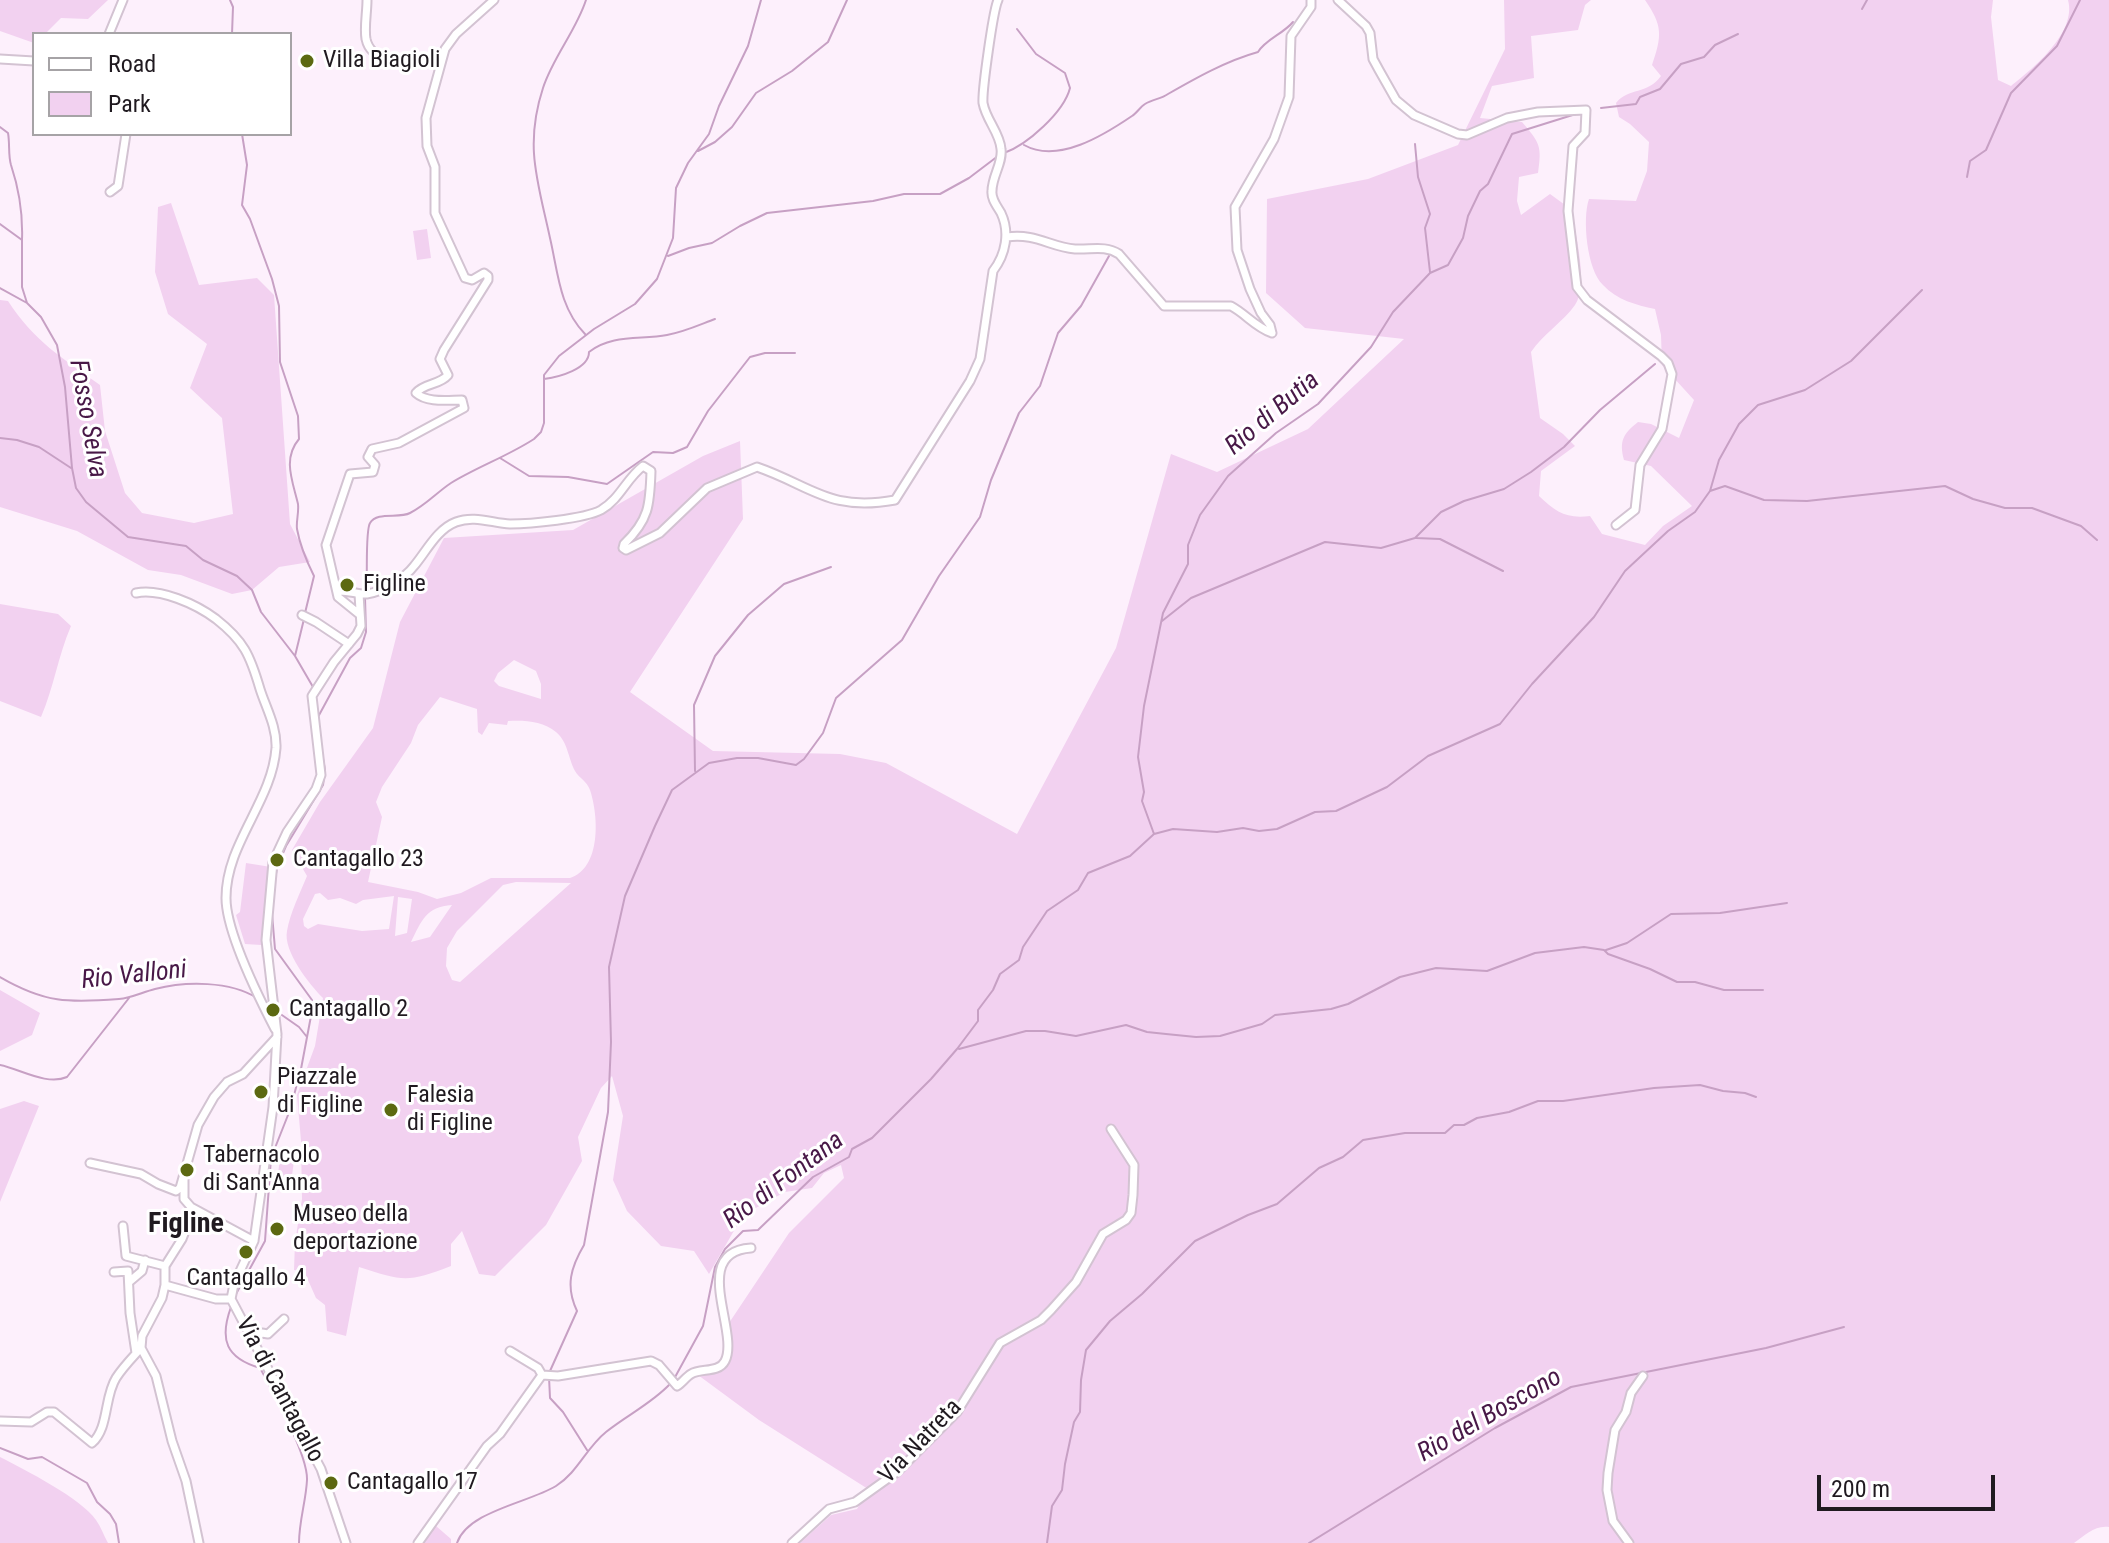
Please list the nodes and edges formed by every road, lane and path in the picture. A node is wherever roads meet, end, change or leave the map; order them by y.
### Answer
1 (123, 0) edge
2 (367, 0) edge
3 (494, 0) edge
4 (998, 0) edge
5 (1311, 0) edge
6 (1338, 0) edge
7 (110, 32) edge
8 (0, 59) edge
9 (32, 61) edge
10 (440, 62) junction
11 (126, 136) edge
12 (110, 192) dead end
13 (1007, 237) junction
14 (1616, 525) dead end
15 (337, 591) junction
16 (136, 593) dead end
17 (364, 594) junction
18 (359, 614) junction
19 (309, 618) dead end
20 (349, 644) junction
21 (278, 1035) junction
22 (1111, 1129) dead end
23 (90, 1163) dead end
24 (182, 1173) junction
25 (193, 1210) junction
26 (123, 1226) dead end
27 (254, 1241) junction
28 (751, 1248) dead end
29 (140, 1260) junction
30 (165, 1266) junction
31 (128, 1271) junction
32 (114, 1272) dead end
33 (129, 1282) junction
34 (165, 1285) junction
35 (232, 1302) junction
36 (284, 1319) dead end
37 (253, 1339) junction
38 (138, 1350) junction
39 (510, 1351) dead end
40 (542, 1375) junction
41 (1643, 1376) dead end
42 (0, 1421) edge
43 (199, 1543) edge
44 (346, 1543) edge
45 (418, 1543) edge
46 (792, 1543) edge
47 (1629, 1543) edge

1 - 7 street
2 - 10 street
3 - 10 street
4 - 13 street
5 - 13 street
6 - 14 street
8 - 9 street
10 - 15 street
11 - 12 street
13 - 17 street
15 - 17 street
15 - 18 street
16 - 21 street
17 - 18 street, Via di Cantagallo
18 - 20 street, Via di Cantagallo
19 - 20 street
20 - 21 street, Via di Cantagallo
21 - 24 street
21 - 27 street, Via di Cantagallo
22 - 46 street, Via Natreta
23 - 24 street
24 - 25 street
25 - 27 street
25 - 30 street
26 - 29 street
27 - 35 street, Via di Cantagallo
28 - 40 street
29 - 30 street
29 - 31 street
29 - 33 street
30 - 34 street
31 - 32 street
31 - 33 street
33 - 38 street
34 - 35 street
34 - 38 street
35 - 37 street, Via di Cantagallo
36 - 37 street
37 - 44 street, Via di Cantagallo
38 - 42 street
38 - 43 street
39 - 40 street
40 - 45 street
41 - 47 street

